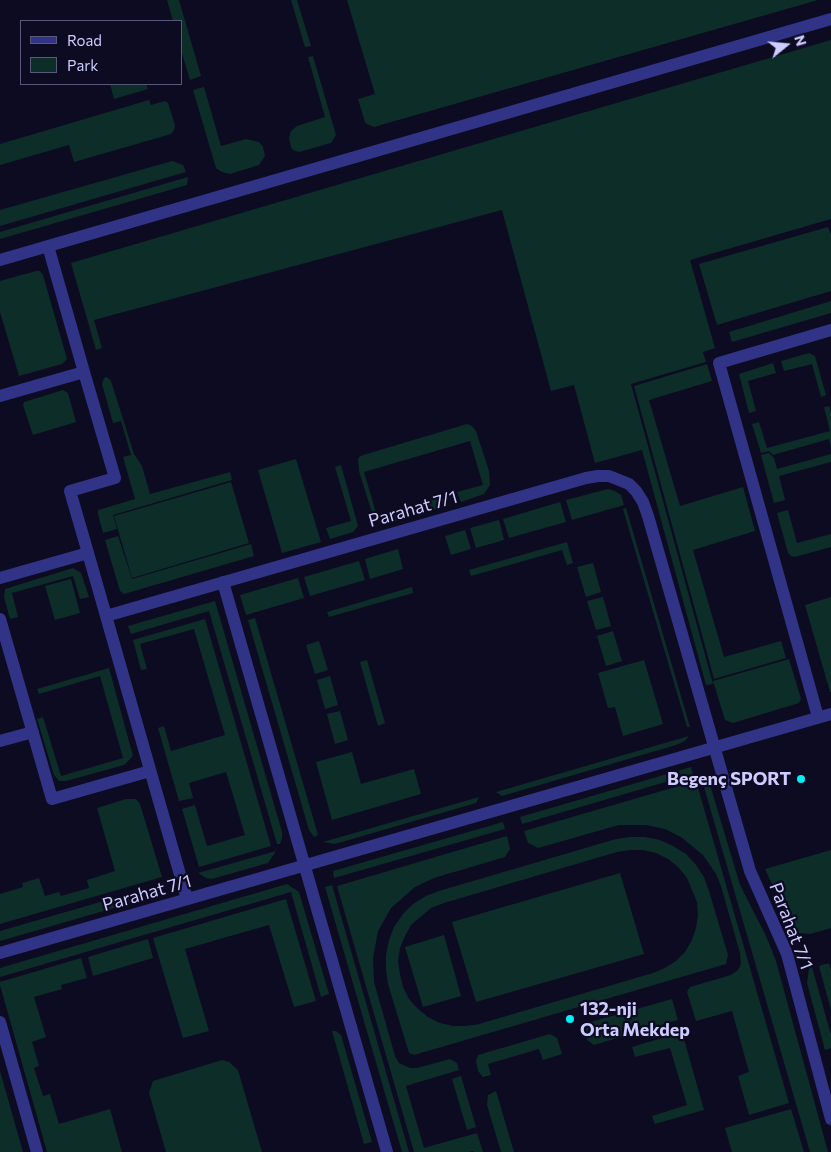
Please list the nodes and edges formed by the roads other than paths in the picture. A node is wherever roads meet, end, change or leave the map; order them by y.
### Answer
1 (831, 19) edge
2 (48, 246) junction
3 (0, 260) edge
4 (831, 330) edge
5 (84, 372) junction
6 (0, 396) edge
7 (88, 553) junction
8 (0, 578) edge
9 (223, 582) junction
10 (106, 616) junction
11 (0, 619) edge
12 (825, 716) edge
13 (33, 732) junction
14 (0, 741) edge
15 (715, 747) junction
16 (150, 771) junction
17 (305, 866) junction
18 (188, 899) junction
19 (0, 953) edge
20 (0, 1022) edge
21 (831, 1119) edge
22 (37, 1152) edge
23 (387, 1152) edge

1 - 2 street
2 - 3 street
2 - 5 street
4 - 12 street
5 - 6 street
5 - 7 street
7 - 8 street
7 - 10 street
9 - 10 street, Parahat 7/1
9 - 15 street, Parahat 7/1
9 - 17 street
10 - 16 street
11 - 13 street
12 - 15 street, Parahat 7/1
13 - 14 street
13 - 16 street
15 - 17 street, Parahat 7/1
15 - 21 street, Parahat 7/1
16 - 18 street
17 - 18 street, Parahat 7/1
17 - 23 street
18 - 19 street, Parahat 7/1
20 - 22 street

